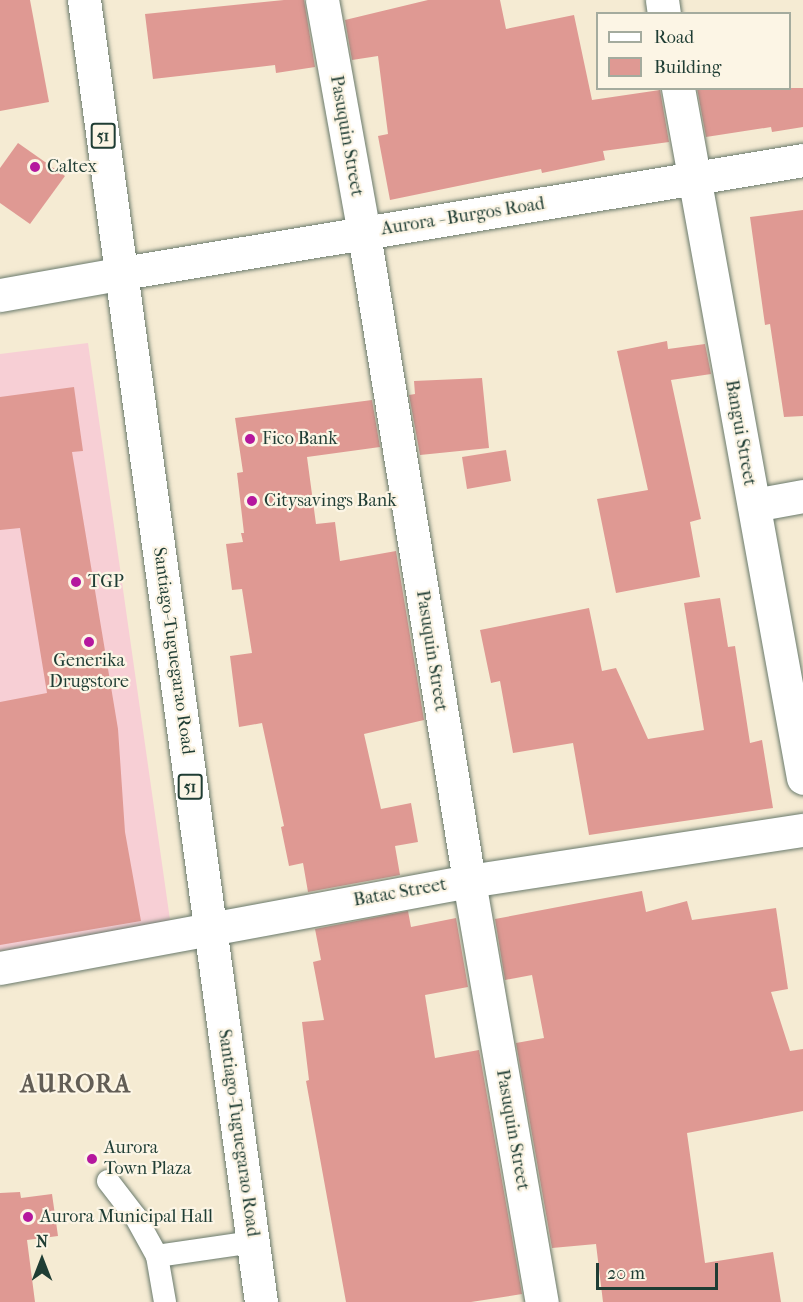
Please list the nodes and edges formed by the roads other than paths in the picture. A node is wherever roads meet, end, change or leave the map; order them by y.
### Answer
1 (84, 0) edge
2 (322, 0) edge
3 (678, 90) edge
4 (803, 160) edge
5 (694, 179) junction
6 (364, 234) junction
7 (123, 273) junction
8 (0, 295) edge
9 (803, 496) edge
10 (754, 505) junction
11 (803, 778) edge
12 (803, 830) edge
13 (469, 881) junction
14 (209, 928) junction
15 (0, 968) edge
16 (108, 1181) dead end
17 (253, 1242) junction
18 (157, 1256) junction
19 (165, 1302) edge
20 (261, 1302) edge
21 (542, 1302) edge

1 - 7 main road, Santiago-Tuguegarao Road / 51
2 - 6 main road, Pasuquin Street
3 - 5 main road, Bangui Street
4 - 5 main road, Aurora - Burgos Road
5 - 6 main road, Aurora - Burgos Road
5 - 10 main road, Bangui Street
6 - 7 main road, Aurora - Burgos Road
6 - 13 main road, Pasuquin Street
7 - 8 main road, Aurora - Burgos Road
7 - 14 main road, Santiago-Tuguegarao Road / 51
9 - 10 main road
10 - 11 main road, Bangui Street
12 - 13 main road, Batac Street
13 - 14 main road, Batac Street
13 - 21 main road, Pasuquin Street
14 - 15 main road, Batac Street
14 - 17 main road, Santiago-Tuguegarao Road / 51
16 - 18 lane
17 - 18 lane
17 - 20 main road, Santiago-Tuguegarao Road / 51
18 - 19 lane

